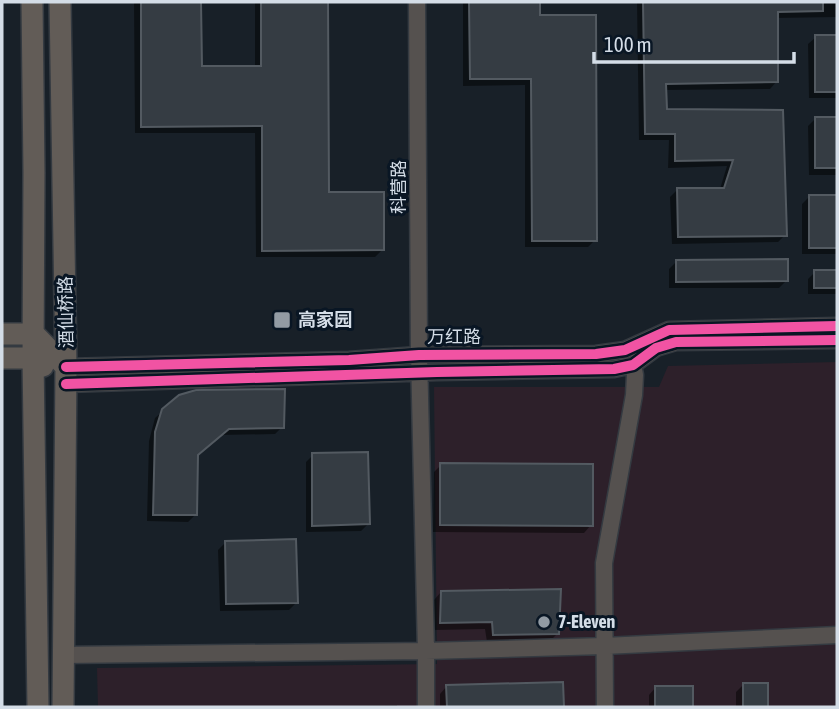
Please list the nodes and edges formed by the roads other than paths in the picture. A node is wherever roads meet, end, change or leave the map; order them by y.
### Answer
1 (32, 2) edge
2 (60, 2) edge
3 (417, 2) edge
4 (837, 326) edge
5 (2, 334) edge
6 (34, 334) junction
7 (837, 340) edge
8 (419, 355) junction
9 (2, 358) edge
10 (33, 358) junction
11 (633, 365) junction
12 (420, 372) junction
13 (66, 376) junction
14 (837, 635) edge
15 (604, 646) junction
16 (426, 651) junction
17 (62, 655) junction
18 (38, 707) edge
19 (63, 707) edge
20 (426, 707) edge
21 (605, 707) edge

1 - 6 main road, 酒仙桥路
2 - 13 main road, 酒仙桥路
3 - 8 street, 科营路
4 - 8 street, 万红路
5 - 6 main road
6 - 10 main road, 酒仙桥路
6 - 13 main road
7 - 11 street, 万红路
8 - 12 street, 科营路
8 - 13 street, 万红路
9 - 10 main road
10 - 13 main road
10 - 18 main road, 酒仙桥路
11 - 12 street, 万红路
11 - 15 street
12 - 13 street, 万红路
12 - 16 street, 科营路
13 - 17 main road, 酒仙桥路
14 - 15 street
15 - 16 street
15 - 21 street
16 - 17 street
16 - 20 street, 科营路
17 - 19 main road, 酒仙桥路

